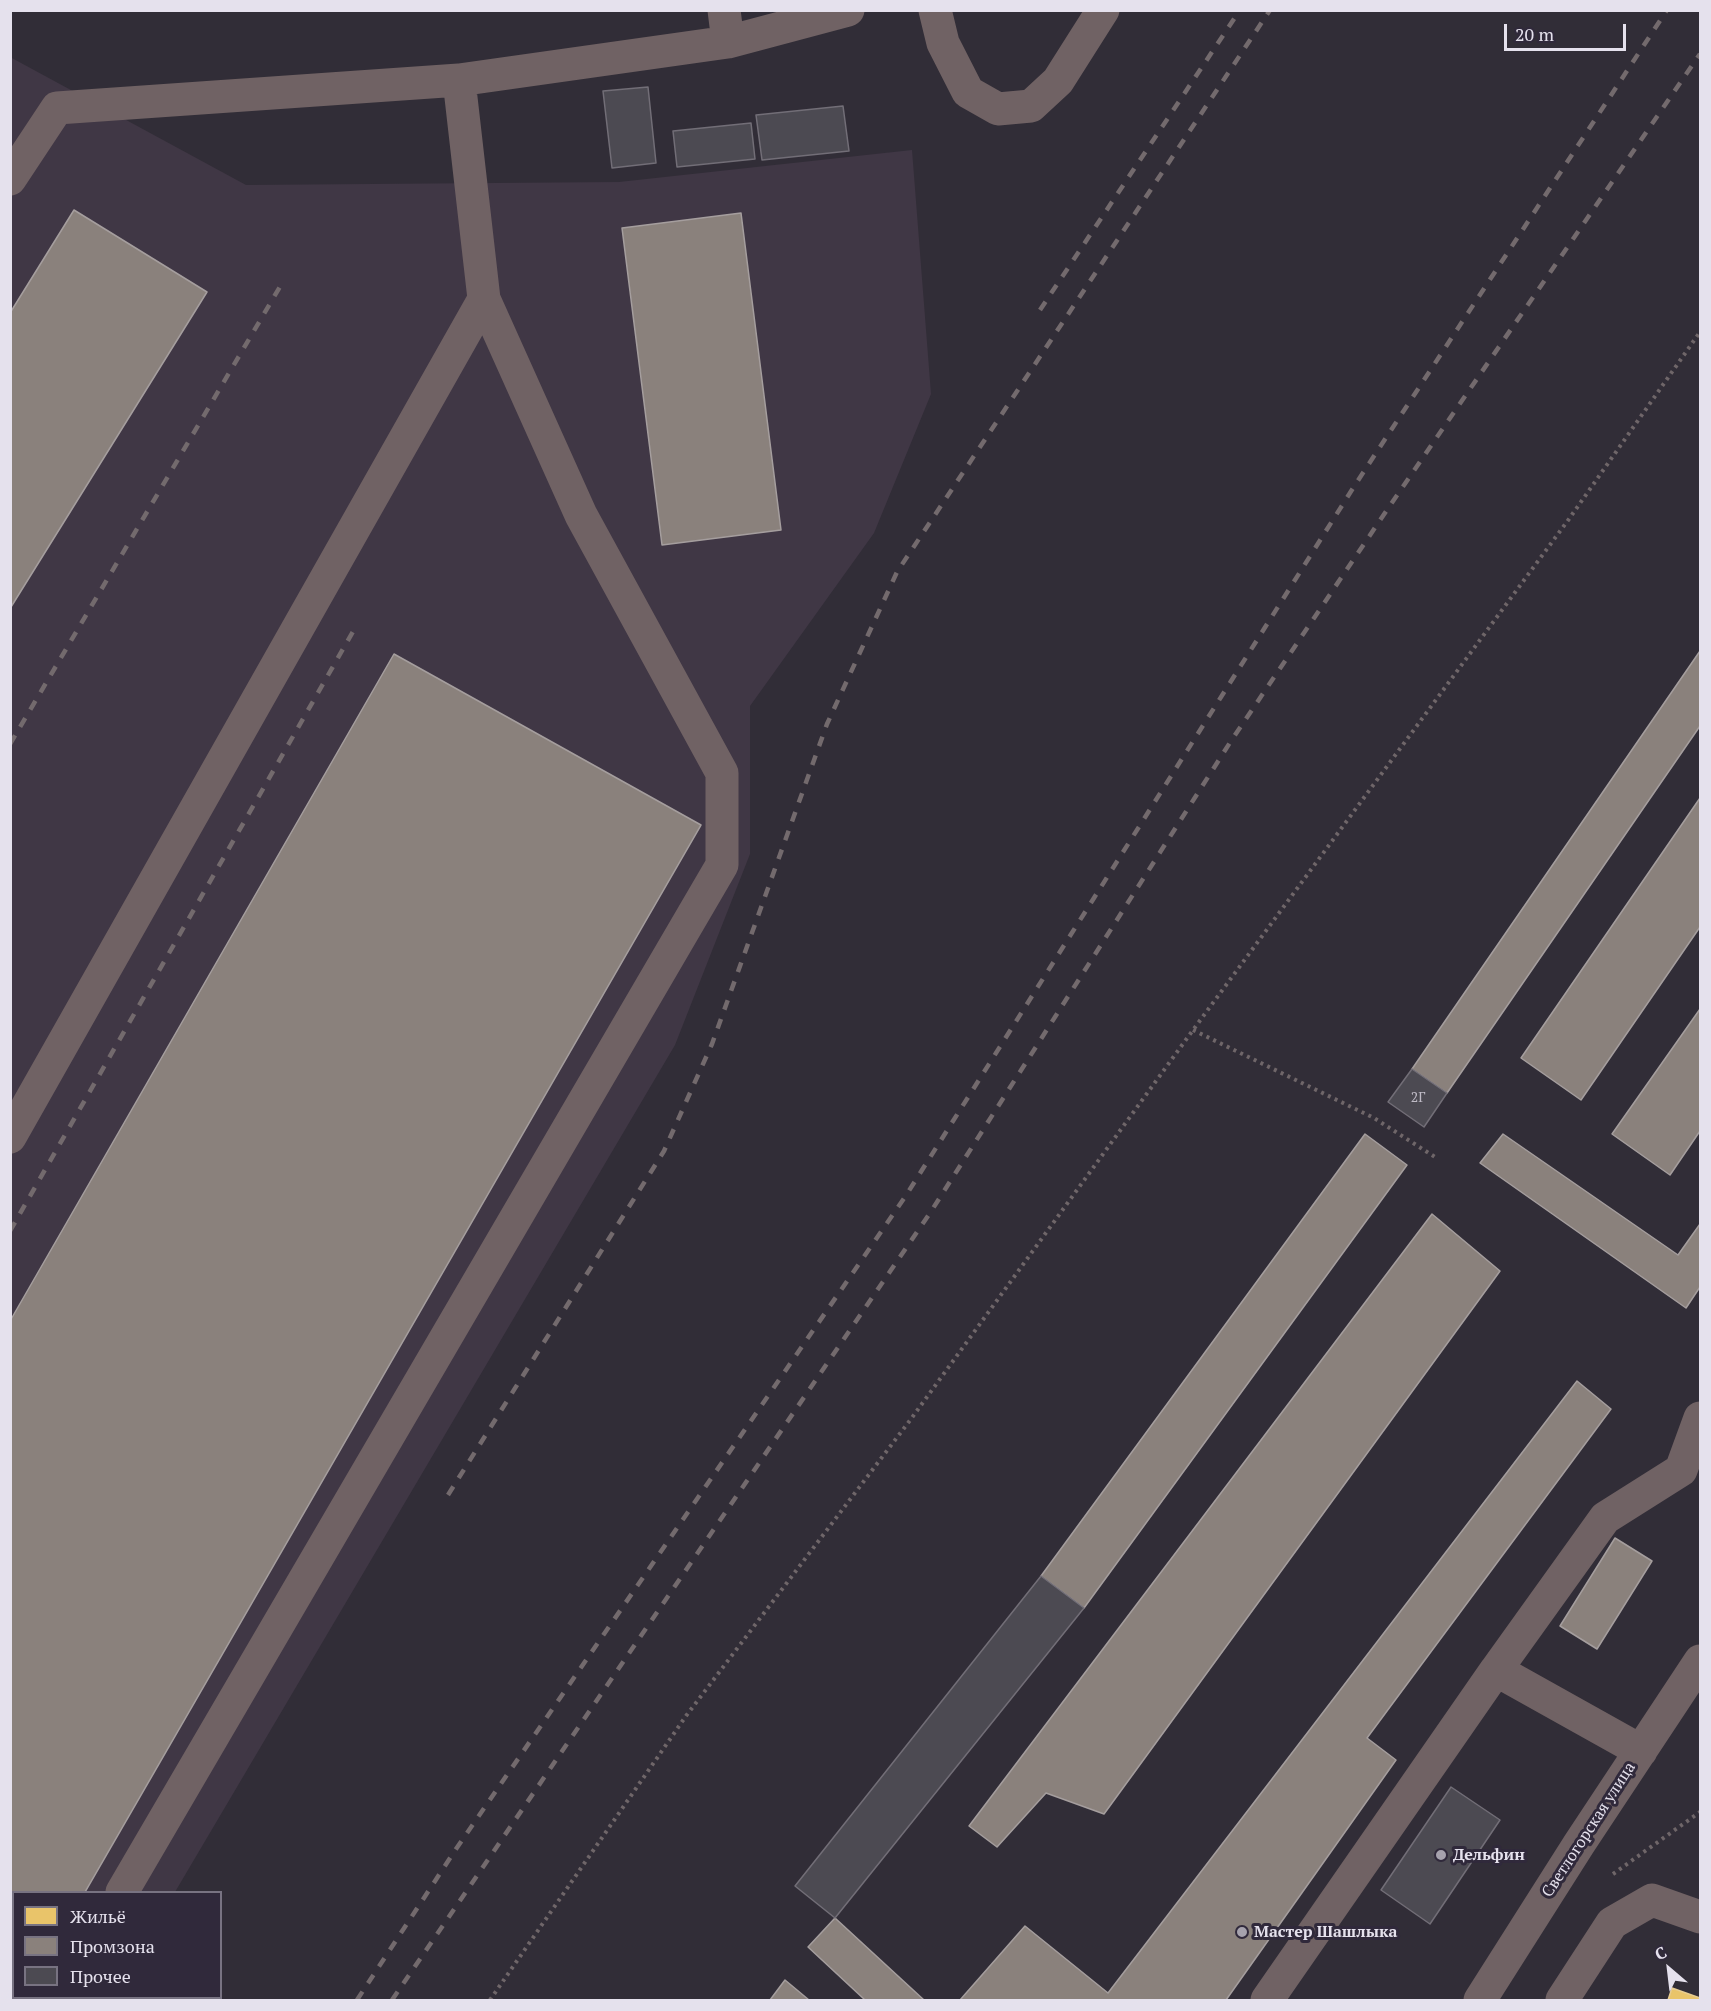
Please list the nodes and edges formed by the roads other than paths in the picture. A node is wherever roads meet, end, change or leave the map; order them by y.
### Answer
1 (724, 10) edge
2 (848, 10) edge
3 (935, 10) edge
4 (1103, 10) edge
5 (728, 42) junction
6 (459, 80) junction
7 (10, 179) edge
8 (484, 299) junction
9 (10, 1137) edge
10 (1701, 1418) edge
11 (1496, 1670) junction
12 (1696, 1678) edge
13 (1641, 1751) junction
14 (123, 1891) edge
15 (1701, 1917) edge
16 (1268, 2001) edge
17 (1480, 2001) edge
18 (1562, 2001) edge

1 - 5 street
2 - 5 street
3 - 4 street
5 - 6 street
6 - 7 street
6 - 8 street
8 - 9 street
8 - 14 street
10 - 11 street
11 - 13 street
11 - 16 street
12 - 13 street, Светлогорская улица
13 - 17 street, Светлогорская улица
15 - 18 street

